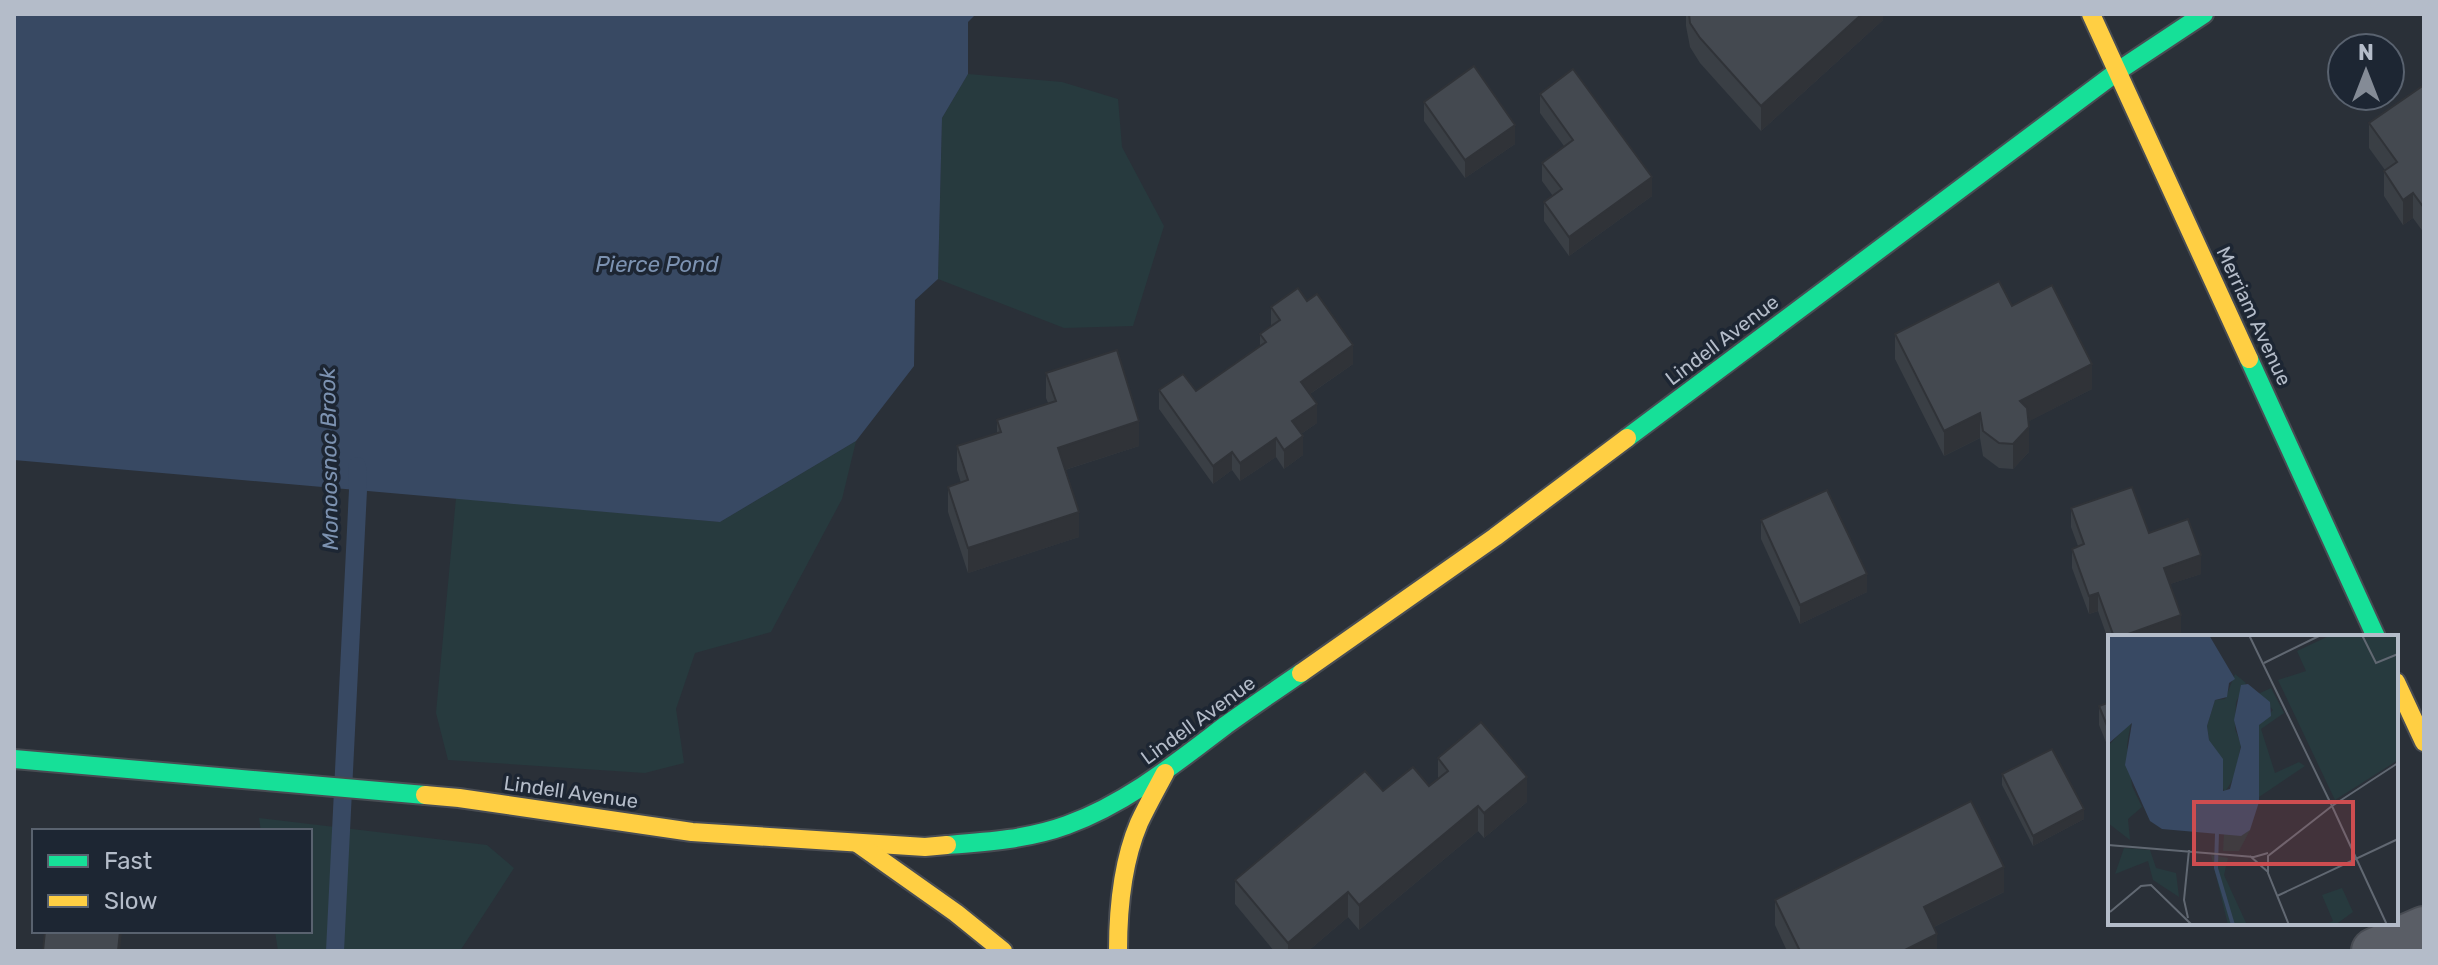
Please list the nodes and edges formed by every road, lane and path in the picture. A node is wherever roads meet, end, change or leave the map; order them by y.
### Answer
1 (2091, 14) edge
2 (2204, 14) edge
3 (2118, 71) junction
4 (2375, 635) edge
5 (2398, 686) edge
6 (2424, 742) edge
7 (14, 759) edge
8 (1165, 773) junction
9 (857, 843) junction
10 (2424, 929) edge
11 (1003, 951) edge
12 (1118, 951) edge
13 (2374, 951) edge

1 - 3 street, Merriam Avenue
2 - 3 street, Lindell Avenue
3 - 4 street, Merriam Avenue
3 - 8 street, Lindell Avenue
5 - 6 street
7 - 9 street, Lindell Avenue
8 - 9 street, Lindell Avenue
8 - 12 street
9 - 11 street
10 - 13 street

